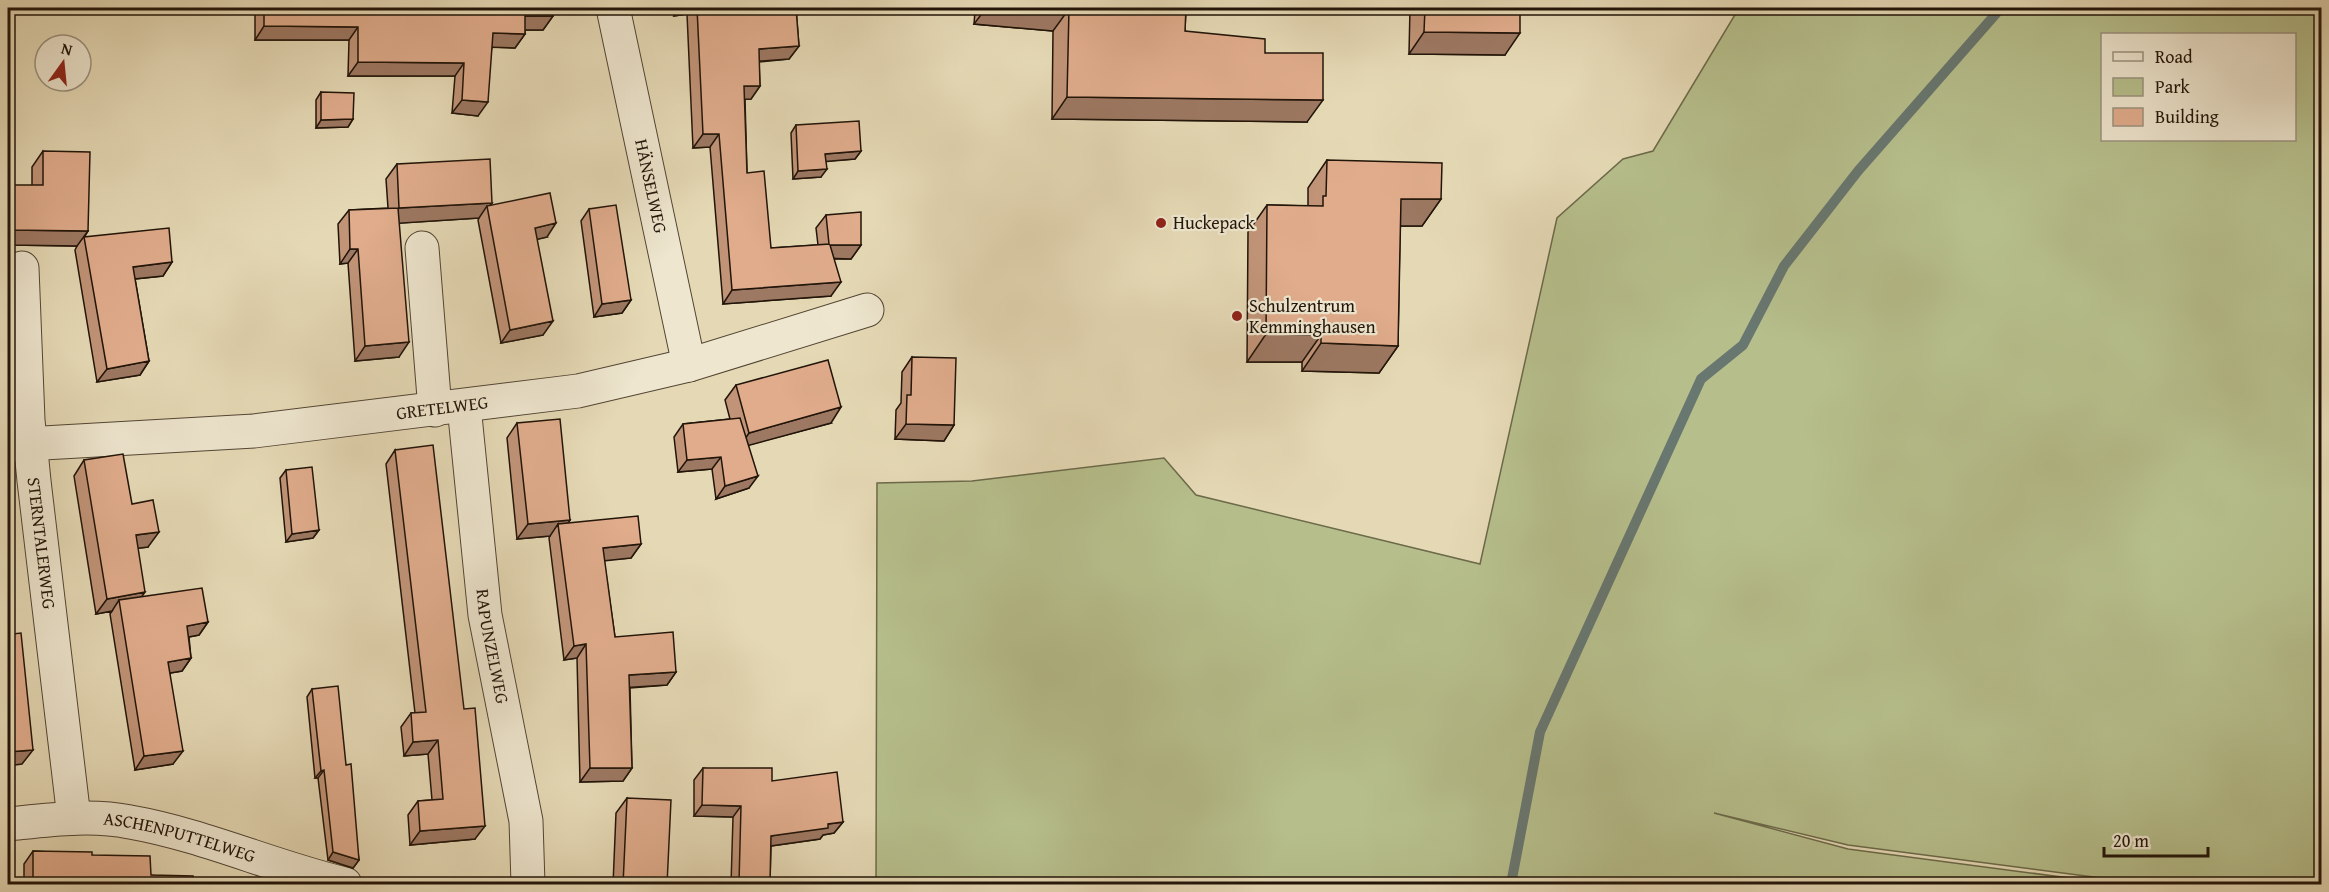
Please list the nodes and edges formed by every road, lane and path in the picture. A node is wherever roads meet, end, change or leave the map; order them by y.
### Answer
1 (613, 8) edge
2 (422, 248) dead end
3 (22, 268) dead end
4 (867, 310) dead end
5 (689, 364) junction
6 (449, 408) junction
7 (19, 444) edge
8 (74, 818) junction
9 (8, 824) edge
10 (345, 885) edge
11 (528, 885) edge

1 - 5 street, HÄNSELWEG
2 - 6 street, RAPUNZELWEG
3 - 7 street, STERNTALERWEG
4 - 5 street, GRETELWEG
5 - 6 street, GRETELWEG
6 - 7 street, GRETELWEG
6 - 11 street, RAPUNZELWEG
7 - 8 street, STERNTALERWEG
8 - 9 street, ASCHENPUTTELWEG
8 - 10 street, ASCHENPUTTELWEG

